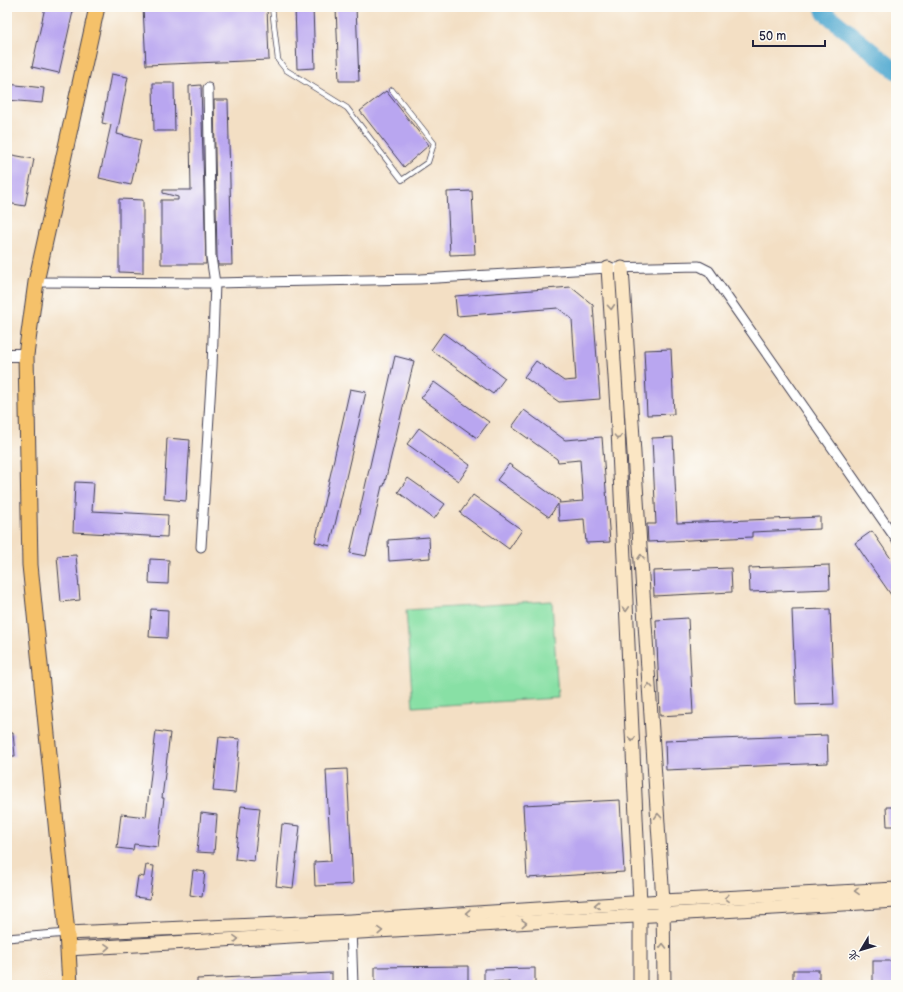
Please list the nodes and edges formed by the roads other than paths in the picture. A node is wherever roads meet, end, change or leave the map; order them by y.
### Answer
1 (97, 7) edge
2 (272, 7) edge
3 (208, 88) dead end
4 (392, 90) dead end
5 (608, 268) junction
6 (622, 268) junction
7 (36, 282) junction
8 (215, 283) junction
9 (7, 355) edge
10 (26, 355) junction
11 (896, 539) edge
12 (201, 546) dead end
13 (896, 889) edge
14 (663, 901) junction
15 (896, 901) edge
16 (640, 909) junction
17 (663, 914) junction
18 (351, 926) junction
19 (67, 933) junction
20 (7, 938) edge
21 (68, 949) junction
22 (70, 985) edge
23 (353, 985) edge
24 (640, 985) edge
25 (664, 985) edge

1 - 7 main road
2 - 4 lane
3 - 8 street
5 - 6 street
5 - 8 street
5 -> 16 main road
6 - 11 street
14 -> 6 main road
7 - 8 street
7 - 10 main road
8 - 12 street
9 - 10 street
10 - 19 main road
13 -> 14 main road
14 - 16 main road
14 - 17 main road
15 - 17 main road
16 - 17 main road
16 - 18 main road
16 - 24 main road
25 -> 17 main road
18 - 19 main road
21 -> 18 main road
18 - 23 street
19 - 20 street
19 - 21 main road
21 - 22 main road

